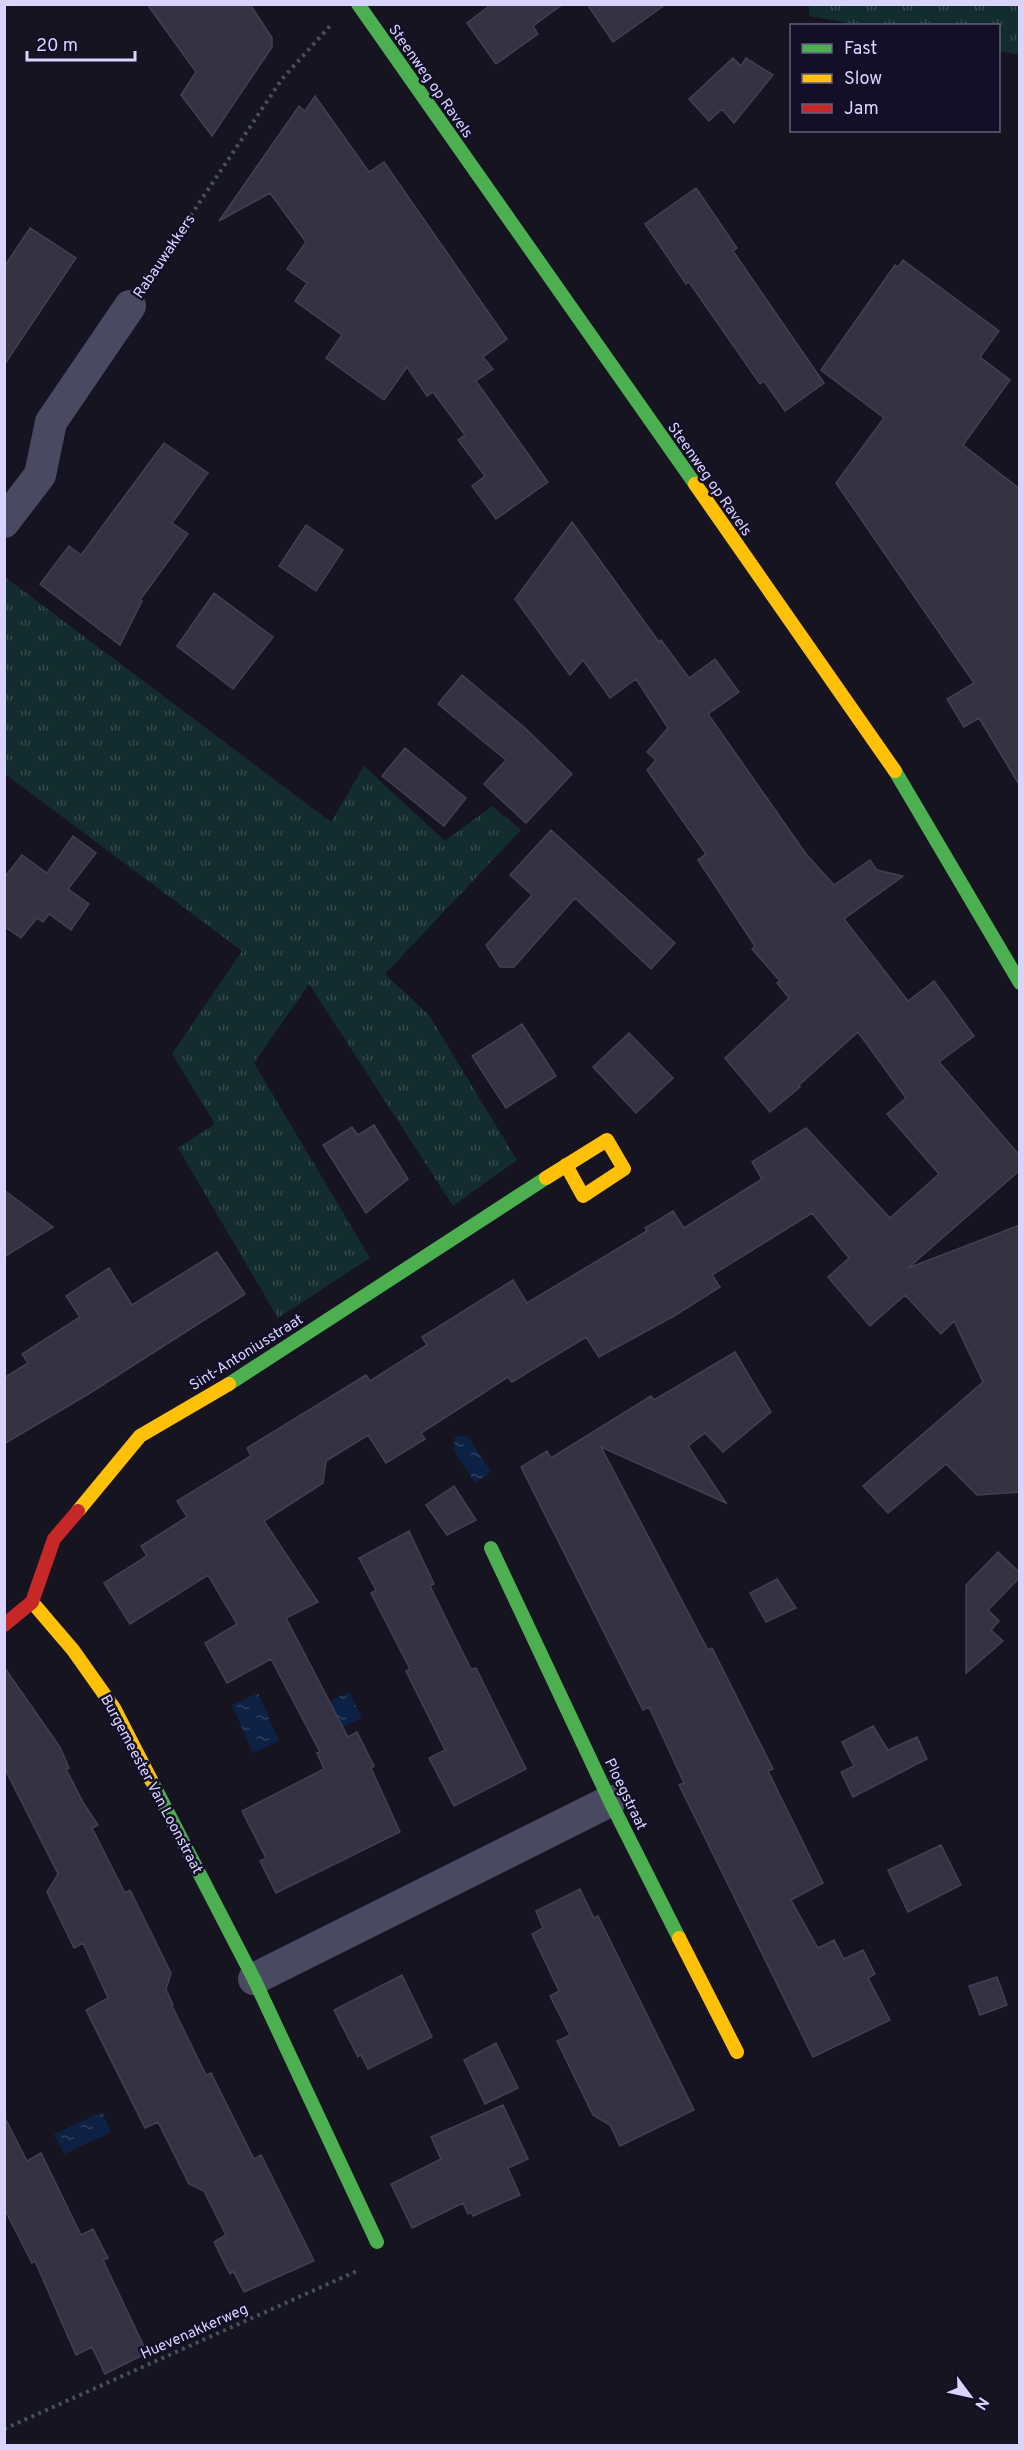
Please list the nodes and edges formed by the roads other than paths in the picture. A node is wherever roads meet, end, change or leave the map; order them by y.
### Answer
1 (357, 4) edge
2 (130, 306) road end
3 (4, 522) edge
4 (1020, 983) edge
5 (566, 1165) dead end
6 (491, 1548) dead end
7 (32, 1602) junction
8 (4, 1625) edge
9 (610, 1801) junction
10 (254, 1979) junction
11 (737, 2052) dead end
12 (377, 2242) road end

1 - 4 street, Steenweg op Ravels
2 - 3 street, Rabauwakkers
5 - 7 street, Sint-Antoniusstraat
6 - 9 street, Ploegstraat
7 - 8 street
7 - 10 street, Burgemeester Van Loonstraat
9 - 10 street
9 - 11 street, Ploegstraat
10 - 12 street, Burgemeester Van Loonstraat

